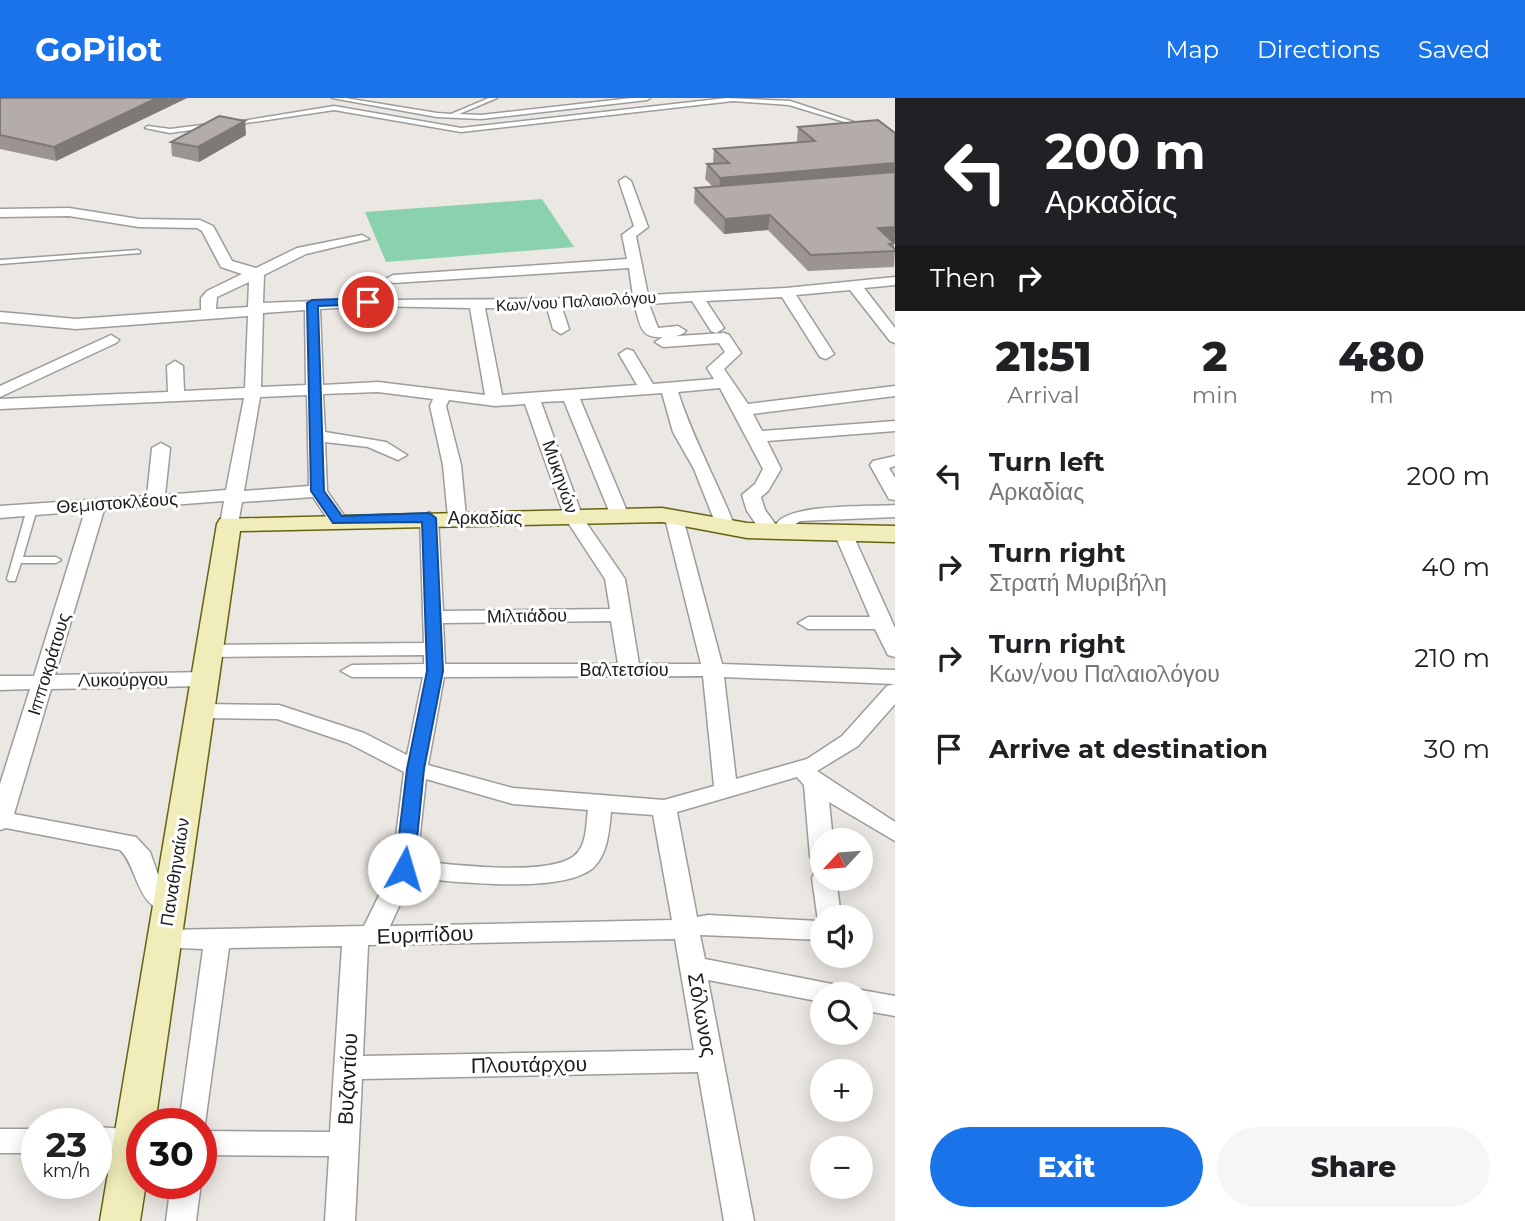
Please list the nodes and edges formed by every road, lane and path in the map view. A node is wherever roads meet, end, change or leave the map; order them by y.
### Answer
1 (335, 98) edge
2 (494, 98) edge
3 (647, 98) edge
4 (449, 116) junction
5 (148, 128) dead end
6 (872, 129) edge
7 (625, 181) dead end
8 (0, 213) edge
9 (362, 239) dead end
10 (138, 251) dead end
11 (0, 262) edge
12 (635, 263) junction
13 (257, 272) junction
14 (393, 279) dead end
15 (895, 281) edge
16 (853, 284) junction
17 (550, 289) junction
18 (786, 292) junction
19 (695, 295) junction
20 (639, 298) junction
21 (312, 303) junction
22 (477, 305) junction
23 (257, 310) junction
24 (209, 316) junction
25 (0, 317) edge
26 (561, 329) dead end
27 (720, 333) junction
28 (895, 338) edge
29 (111, 340) dead end
30 (663, 342) dead end
31 (627, 354) dead end
32 (826, 354) dead end
33 (175, 366) dead end
34 (727, 383) junction
35 (668, 387) junction
36 (648, 389) junction
37 (315, 390) junction
38 (895, 391) edge
39 (0, 392) edge
40 (253, 393) junction
41 (176, 395) junction
42 (570, 395) junction
43 (443, 396) junction
44 (531, 398) junction
45 (495, 401) junction
46 (0, 404) edge
47 (743, 410) junction
48 (895, 426) edge
49 (316, 436) junction
50 (757, 436) junction
51 (161, 448) dead end
52 (398, 455) dead end
53 (895, 461) edge
54 (318, 491) junction
55 (895, 495) edge
56 (156, 500) junction
57 (96, 505) junction
58 (232, 505) junction
59 (32, 509) junction
60 (895, 511) edge
61 (0, 512) edge
62 (620, 516) junction
63 (457, 517) junction
64 (429, 518) junction
65 (574, 518) junction
66 (674, 518) junction
67 (338, 520) junction
68 (726, 527) junction
69 (778, 530) junction
70 (895, 534) edge
71 (844, 535) junction
72 (18, 560) junction
73 (56, 560) dead end
74 (12, 579) dead end
75 (621, 615) junction
76 (433, 617) junction
77 (808, 623) dead end
78 (883, 623) junction
79 (895, 651) edge
80 (434, 660) junction
81 (207, 665) junction
82 (629, 670) junction
83 (713, 670) junction
84 (352, 671) dead end
85 (895, 677) edge
86 (0, 682) edge
87 (44, 682) junction
88 (895, 691) edge
89 (200, 711) junction
90 (416, 769) junction
91 (808, 776) junction
92 (726, 790) junction
93 (600, 805) junction
94 (664, 808) junction
95 (0, 820) edge
96 (817, 828) edge
97 (895, 833) edge
98 (404, 869) junction
99 (170, 902) junction
100 (686, 929) junction
101 (810, 930) edge
102 (364, 936) junction
103 (217, 939) junction
104 (164, 940) junction
105 (693, 967) junction
106 (810, 990) edge
107 (873, 1002) edge
108 (895, 1006) edge
109 (710, 1061) junction
110 (348, 1068) junction
111 (138, 1108) edge
112 (195, 1108) edge
113 (0, 1141) edge
114 (21, 1141) edge
115 (217, 1143) edge
116 (344, 1144) junction
117 (126, 1183) edge
118 (184, 1199) edge
119 (120, 1221) edge
120 (181, 1221) edge
121 (340, 1221) edge
122 (739, 1221) edge

1 - 4 lane
2 - 4 lane
3 - 4 lane
5 - 6 lane
7 - 12 street
8 - 13 street
9 - 13 street
10 - 11 lane
12 - 17 street
12 - 20 street
13 - 23 street
13 - 24 street
14 - 17 street
15 - 16 street, Κων/νου Παλαιολόγου
16 - 18 street, Κων/νου Παλαιολόγου
16 - 28 street
17 - 20 street, Κων/νου Παλαιολόγου
17 - 22 street, Κων/νου Παλαιολόγου
17 - 26 street
18 - 19 street, Κων/νου Παλαιολόγου
18 - 32 street
19 - 20 street, Κων/νου Παλαιολόγου
19 - 27 street
20 - 27 street
21 - 22 street, Κων/νου Παλαιολόγου
21 - 23 street, Κων/νου Παλαιολόγου
21 - 37 street
22 - 45 street
23 - 24 street, Κων/νου Παλαιολόγου
23 - 40 street
24 - 25 street, Κων/νου Παλαιολόγου
27 - 30 street
27 - 34 street
29 - 39 street
31 - 36 street
33 - 41 street
34 - 35 street
34 - 47 street
35 - 36 street
35 - 68 street
36 - 42 street
37 - 40 street
37 - 43 street
37 - 49 street
38 - 47 street
40 - 41 street
40 - 58 street
41 - 46 street
42 - 44 street
42 - 62 street
43 - 45 street
43 - 63 street
44 - 45 street
44 - 65 street, Μυκηνών
47 - 50 street
48 - 50 street
49 - 52 street
49 - 54 street
50 - 69 street
51 - 56 street
53 - 55 street
54 - 58 street, Θεμιστοκλέους
54 - 67 street
56 - 57 street, Θεμιστοκλέους
56 - 58 street, Θεμιστοκλέους
57 - 59 street, Θεμιστοκλέους
57 - 87 street, Ιπποκράτους
58 - 67 street, Αρκαδίας
58 - 81 street, Παναθηναίων
59 - 61 street, Θεμιστοκλέους
59 - 72 lane
60 - 69 street
62 - 65 street, Αρκαδίας
62 - 66 street, Αρκαδίας
63 - 64 street, Αρκαδίας
63 - 65 street, Αρκαδίας
64 - 67 street, Αρκαδίας
64 - 76 street, Βυζαντίου
65 - 75 street, Μυκηνών
66 - 68 street, Αρκαδίας
66 - 83 street
68 - 69 street, Αρκαδίας
69 - 71 street, Αρκαδίας
70 - 71 street, Αρκαδίας
71 - 78 street
72 - 73 lane
72 - 74 lane
75 - 76 street, Μιλτιάδου
75 - 82 street, Μυκηνών
76 - 80 street, Βυζαντίου
77 - 78 street
78 - 79 street
80 - 81 street, Λυκούργου
80 - 82 street, Βαλτετσίου
80 - 84 street, Βαλτετσίου
80 - 90 street, Βυζαντίου
81 - 87 street, Λυκούργου
81 - 89 street, Παναθηναίων
82 - 83 street, Βαλτετσίου
83 - 85 street, Βαλτετσίου
83 - 92 street
86 - 87 street, Λυκούργου
87 - 95 street, Ιπποκράτους
88 - 91 street
89 - 90 street
89 - 99 street, Παναθηναίων
90 - 93 street
90 - 98 street, Βυζαντίου
91 - 92 street
91 - 96 street
91 - 97 street
92 - 94 street
93 - 94 street
93 - 98 street
94 - 100 street, Σόλωνος
95 - 99 street
98 - 102 street, Βυζαντίου
99 - 104 street, Παναθηναίων
100 - 101 street, Ευριπίδου
100 - 102 street, Ευριπίδου
100 - 105 street, Σόλωνος
102 - 103 street, Ευριπίδου
102 - 110 street, Βυζαντίου
103 - 104 street, Ευριπίδου
103 - 112 street
104 - 111 street, Παναθηναίων
105 - 106 street
105 - 109 street, Σόλωνος
107 - 108 street
109 - 110 street, Πλουτάρχου
109 - 122 street, Σόλωνος
110 - 116 street, Βυζαντίου
113 - 114 street
115 - 116 street
116 - 121 street, Βυζαντίου
117 - 119 street, Παναθηναίων
118 - 120 street

